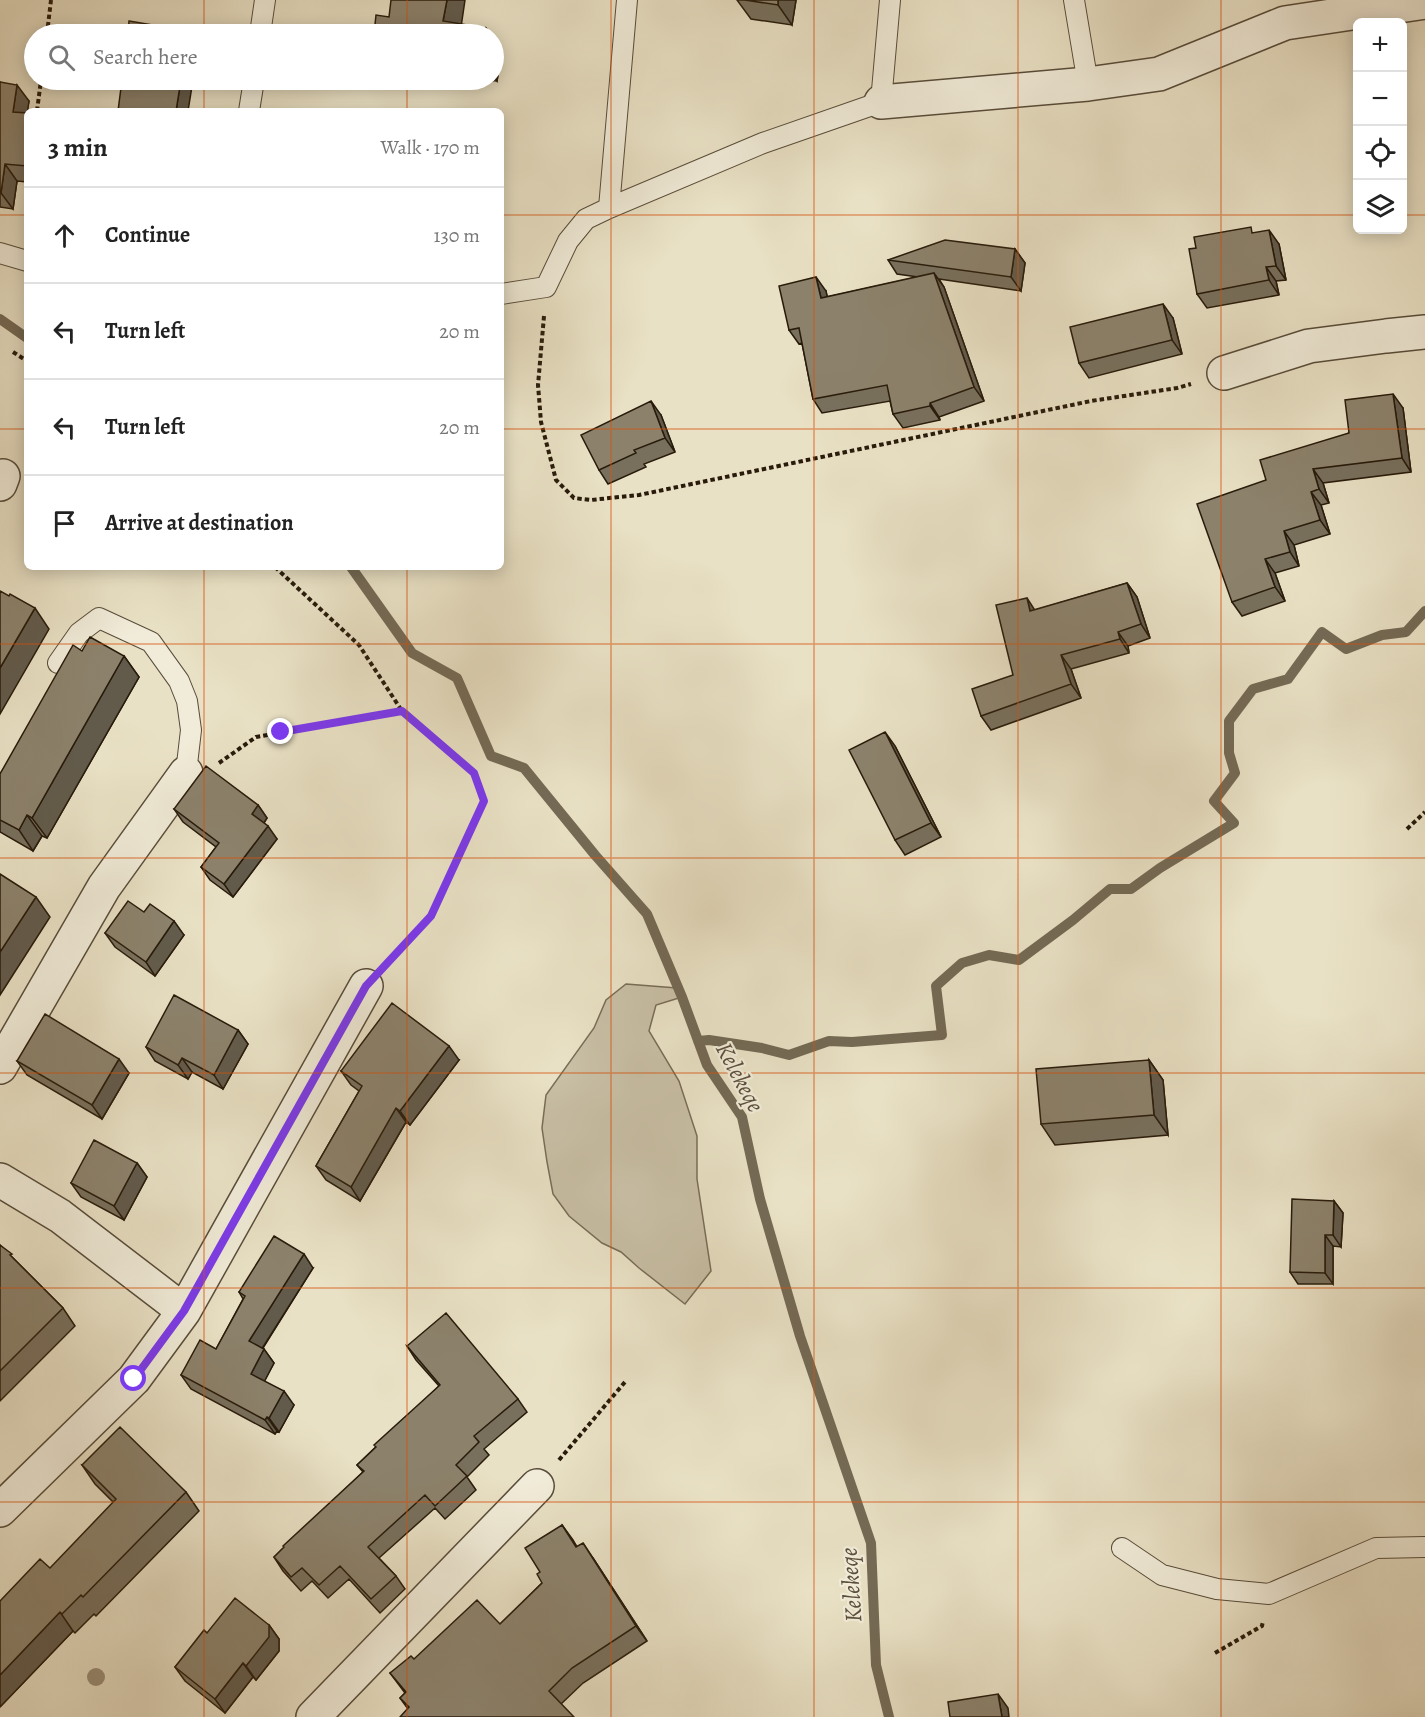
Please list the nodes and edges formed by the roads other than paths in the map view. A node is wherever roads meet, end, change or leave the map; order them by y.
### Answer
1 (265, 0) edge
2 (627, 0) edge
3 (890, 0) edge
4 (1074, 0) edge
5 (1425, 2) edge
6 (261, 24) edge
7 (1088, 84) junction
8 (252, 90) edge
9 (881, 102) junction
10 (249, 108) edge
11 (609, 208) junction
12 (0, 253) edge
13 (24, 260) edge
14 (504, 294) edge
15 (1425, 332) edge
16 (1224, 373) road end
17 (58, 663) dead end
18 (186, 773) joint
19 (366, 986) road end
20 (0, 1067) edge
21 (0, 1180) edge
22 (184, 1311) junction
23 (537, 1486) road end
24 (0, 1510) edge
25 (1425, 1546) edge
26 (1122, 1548) dead end
27 (313, 1717) edge

1 - 6 lane
2 - 11 lane
3 - 9 lane
4 - 7 lane
5 - 7 street
7 - 9 street
8 - 10 lane
9 - 11 lane
11 - 14 lane
12 - 13 lane
15 - 16 street
17 - 18 lane
18 - 20 street
19 - 22 street
21 - 22 street
22 - 24 street
23 - 27 street
25 - 26 lane

